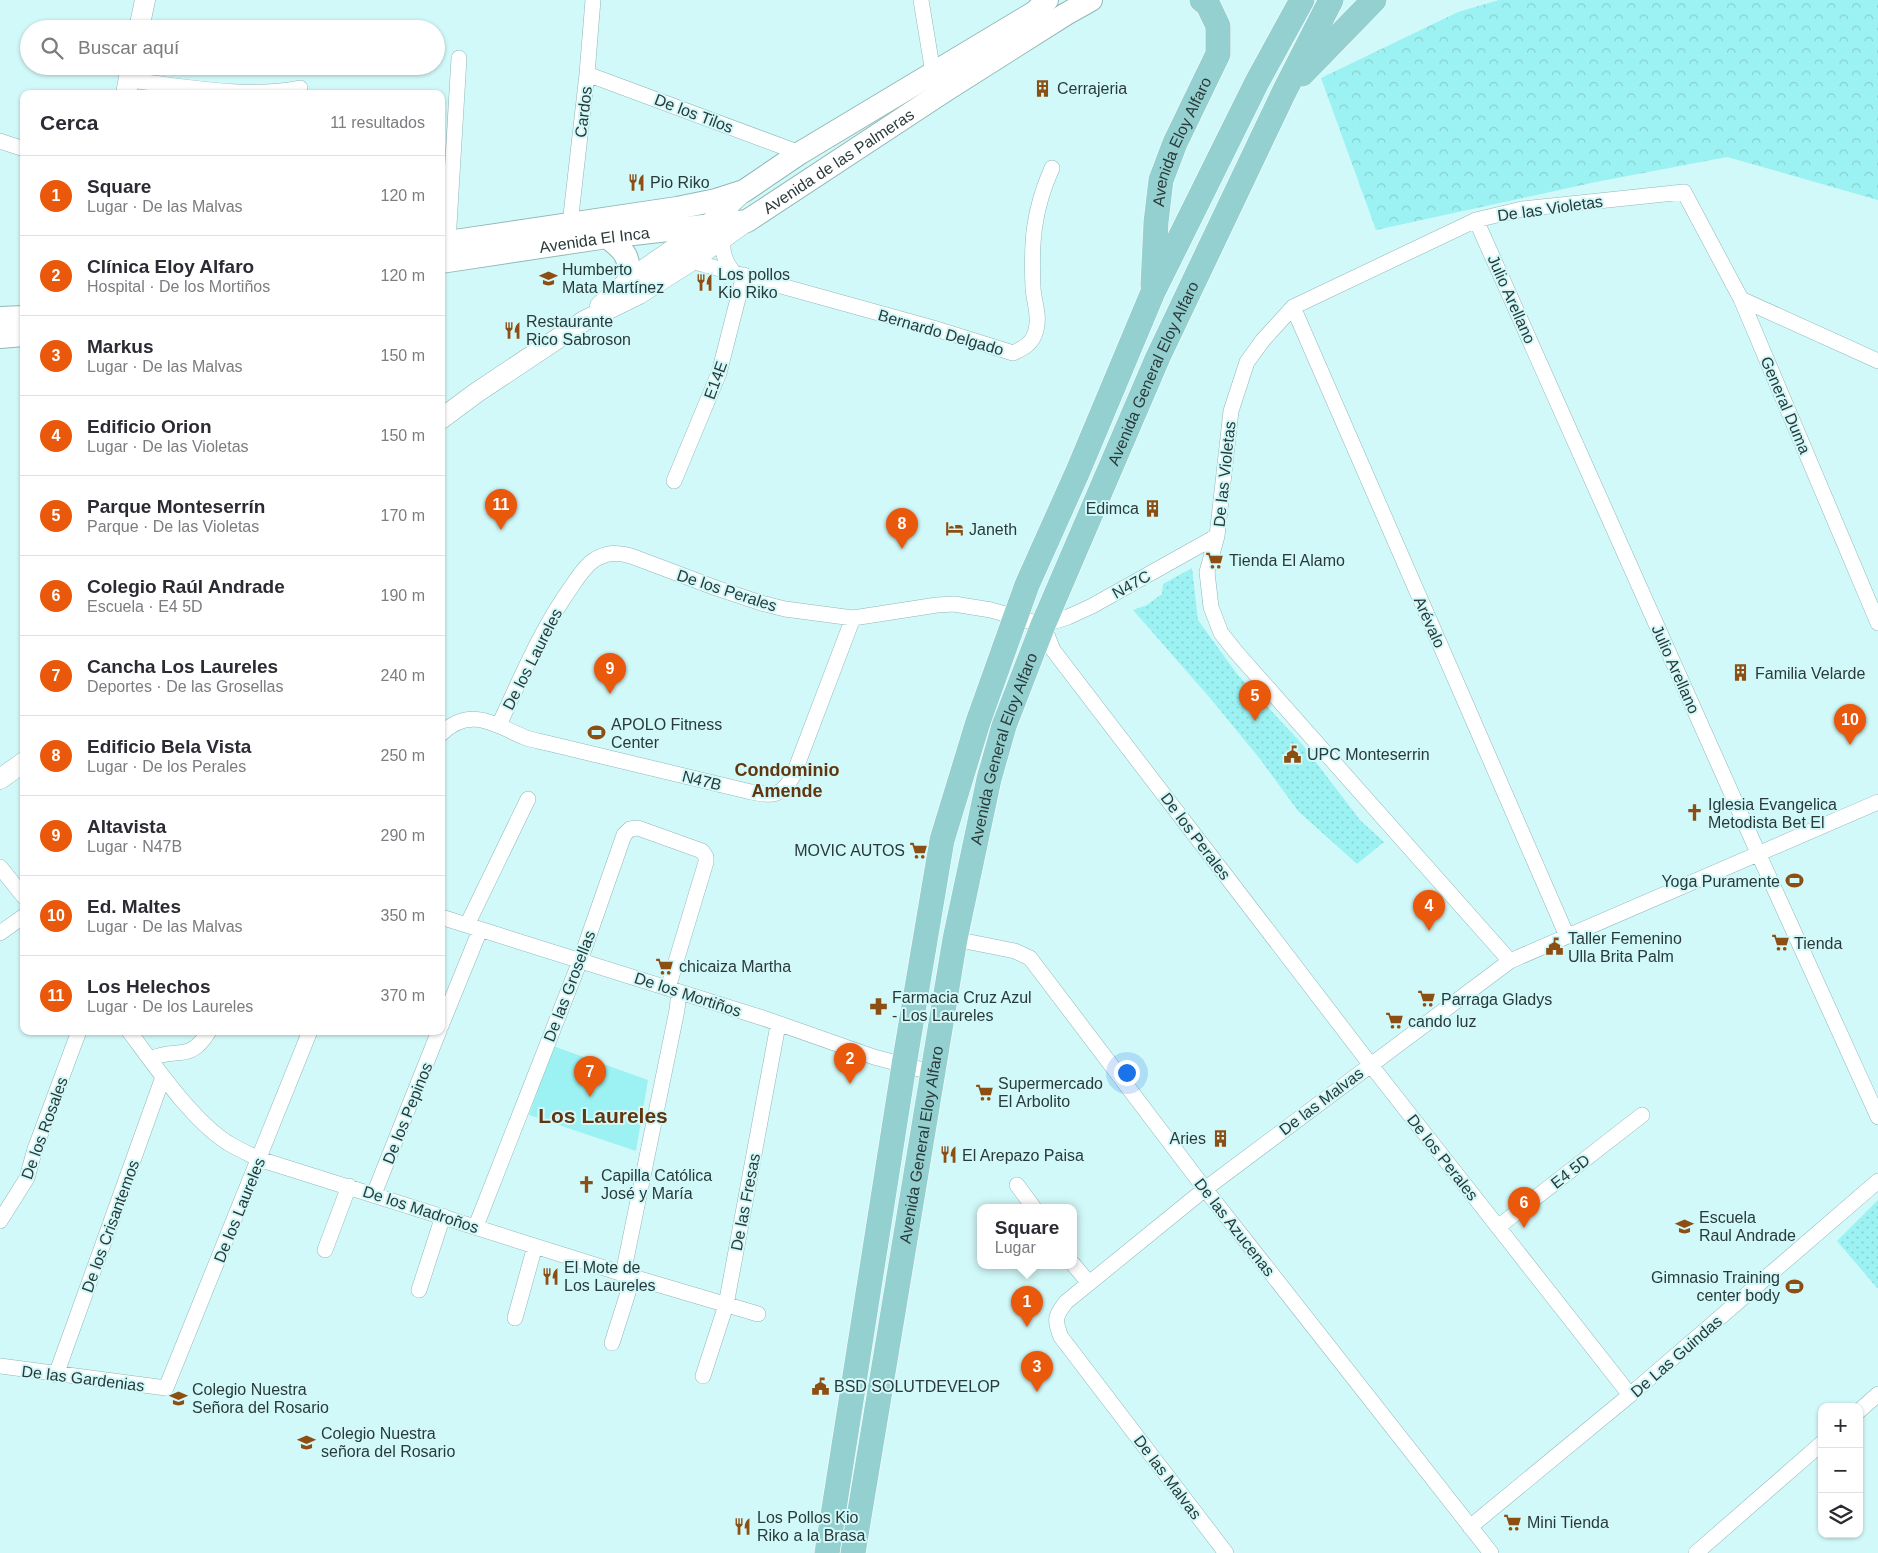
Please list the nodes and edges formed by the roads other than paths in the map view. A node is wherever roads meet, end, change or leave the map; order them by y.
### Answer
1 (145, 0) edge
2 (593, 0) edge
3 (921, 0) edge
4 (1047, 0) edge
5 (1091, 0) edge
6 (1202, 0) edge
7 (1302, 0) edge
8 (1331, 0) edge
9 (1374, 0) edge
10 (141, 20) edge
11 (459, 58) dead end
12 (933, 73) junction
13 (587, 74) junction
14 (128, 80) edge
15 (300, 88) dead end
16 (223, 90) edge
17 (291, 90) edge
18 (1284, 92) junction
19 (0, 140) edge
20 (20, 148) edge
21 (800, 153) junction
22 (1052, 168) dead end
23 (744, 191) junction
24 (1684, 192) joint
25 (1476, 220) junction
26 (747, 221) joint
27 (570, 224) junction
28 (715, 232) junction
29 (445, 236) edge
30 (607, 237) junction
31 (445, 249) edge
32 (445, 249) edge
33 (691, 261) junction
34 (739, 274) junction
35 (629, 280) junction
36 (1153, 292) junction
37 (1741, 298) junction
38 (1293, 307) junction
39 (20, 317) edge
40 (0, 318) edge
41 (584, 321) junction
42 (20, 335) edge
43 (0, 337) edge
44 (1878, 361) edge
45 (445, 416) edge
46 (674, 481) dead end
47 (1217, 536) junction
48 (611, 553) joint
49 (1015, 617) junction
50 (853, 618) junction
51 (1878, 623) edge
52 (1043, 624) junction
53 (499, 725) junction
54 (445, 731) edge
55 (20, 765) edge
56 (0, 779) edge
57 (528, 799) dead end
58 (1878, 802) edge
59 (1759, 855) junction
60 (0, 867) edge
61 (20, 892) edge
62 (445, 918) edge
63 (20, 919) edge
64 (473, 928) junction
65 (0, 933) edge
66 (1567, 936) junction
67 (956, 939) junction
68 (580, 961) junction
69 (1510, 961) junction
70 (674, 990) junction
71 (445, 1014) edge
72 (778, 1025) junction
73 (78, 1035) edge
74 (132, 1035) edge
75 (206, 1035) edge
76 (308, 1035) edge
77 (437, 1035) edge
78 (150, 1059) junction
79 (1370, 1064) junction
80 (904, 1066) junction
81 (934, 1073) junction
82 (163, 1077) junction
83 (1642, 1116) dead end
84 (1878, 1117) edge
85 (259, 1159) junction
86 (1878, 1180) edge
87 (1017, 1185) dead end
88 (349, 1186) junction
89 (1205, 1189) junction
90 (374, 1194) junction
91 (1031, 1204) edge
92 (443, 1216) junction
93 (0, 1221) edge
94 (476, 1226) junction
95 (1498, 1227) junction
96 (536, 1246) junction
97 (325, 1250) dead end
98 (1077, 1269) edge
99 (628, 1275) junction
100 (1089, 1283) junction
101 (419, 1290) dead end
102 (726, 1305) junction
103 (758, 1314) dead end
104 (515, 1318) dead end
105 (612, 1343) dead end
106 (0, 1366) edge
107 (56, 1375) junction
108 (703, 1376) dead end
109 (166, 1388) joint
110 (1878, 1394) edge
111 (1630, 1395) junction
112 (1863, 1407) edge
113 (1818, 1446) edge
114 (1470, 1528) junction
115 (827, 1553) edge
116 (853, 1553) edge
117 (1226, 1553) edge
118 (1491, 1553) edge
119 (1696, 1553) edge

1 - 10 street
2 - 13 street, Cardos
3 - 12 street
4 - 12 main road, Avenida de las Palmeras
5 - 26 main road, Avenida de las Palmeras
6 - 36 main road, Avenida Eloy Alfaro
7 - 36 main road, Avenida General Eloy Alfaro
8 - 18 main road, Avenida General Eloy Alfaro
9 - 18 main road
11 - 29 street
12 - 21 main road, Avenida de las Palmeras
13 - 21 street, De los Tilos
13 - 27 street, Cardos
14 - 16 street
15 - 17 street
18 - 52 main road, Avenida General Eloy Alfaro
19 - 20 street
21 - 23 main road, Avenida de las Palmeras
22 - 34 street, Bernardo Delgado
23 - 27 main road, Avenida El Inca
23 - 28 street, Avenida de las Palmeras
24 - 25 street, De las Violetas
24 - 37 street, General Duma
25 - 38 street, De las Violetas
25 - 59 street, Julio Arellano
26 - 28 main road, Avenida El Inca
27 - 31 main road, Avenida El Inca
28 - 30 main road, Avenida El Inca
28 - 33 street, Avenida de las Palmeras
28 - 34 street
28 - 35 street, Avenida de las Palmeras
30 - 32 main road, Avenida El Inca
30 - 35 main road
33 - 34 street, Bernardo Delgado
33 - 41 street, Avenida de las Palmeras
34 - 46 street, E14E
35 - 41 street, Avenida de las Palmeras
36 - 49 main road, Avenida General Eloy Alfaro
37 - 44 street
37 - 51 street, General Duma
38 - 47 street, De las Violetas
38 - 66 street, Arévalo
39 - 40 main road
41 - 45 street, Avenida de las Palmeras
42 - 43 main road
47 - 52 street, N47C
47 - 69 street, De las Violetas
48 - 50 street, De los Perales
48 - 53 street, De los Laureles
49 - 50 street, De los Perales
49 - 52 street, De los Perales
49 - 80 main road, Avenida General Eloy Alfaro
50 - 53 street, N47B
52 - 67 main road, Avenida General Eloy Alfaro
52 - 79 street, De los Perales
53 - 54 street, De los Laureles
55 - 56 street
57 - 64 street
58 - 59 street, De las Malvas
59 - 66 street, De las Malvas
59 - 84 street, Julio Arellano
60 - 61 street
62 - 64 street, De los Mortiños
63 - 65 street
64 - 68 street, De los Mortiños
64 - 71 street
66 - 69 street, De las Malvas
67 - 81 main road, Avenida General Eloy Alfaro
67 - 89 street, De las Azucenas
68 - 70 street, De los Mortiños
68 - 70 street, De las Grosellas
68 - 94 street, De las Grosellas
69 - 79 street, De las Malvas
70 - 72 street, De los Mortiños
70 - 99 street
72 - 80 street, De los Mortiños
72 - 102 street, De las Fresas
73 - 93 street, De los Rosales
74 - 78 street, De los Madroños
75 - 78 street
76 - 85 street, De los Laureles
77 - 90 street, De los Pepinos
78 - 82 street, De los Madroños
79 - 89 street, De las Malvas
79 - 95 street, De los Perales
80 - 81 street, De los Mortiños
80 - 115 main road, Avenida General Eloy Alfaro
81 - 116 main road, Avenida General Eloy Alfaro
82 - 85 street, De los Madroños
82 - 107 street, De los Crisantemos
83 - 95 street, E4 5D
85 - 88 street, De los Madroños
85 - 109 street, De los Laureles
86 - 111 street, De Las Guindas
87 - 91 street
88 - 90 street, De los Madroños
88 - 97 street
89 - 100 street, De las Malvas
89 - 114 street, De las Azucenas
90 - 92 street, De los Madroños
92 - 94 street, De los Madroños
92 - 101 street
94 - 96 street, De los Madroños
95 - 111 street, De los Perales
96 - 99 street, De los Madroños
96 - 104 street
98 - 100 street
99 - 102 street, De los Madroños
99 - 105 street
100 - 117 street, De las Malvas
102 - 103 street, De los Madroños
102 - 108 street, De las Fresas
106 - 107 street, De las Gardenias
107 - 109 street, De las Gardenias
110 - 112 street
111 - 114 street, De Las Guindas
113 - 119 street
114 - 118 street, De las Azucenas

